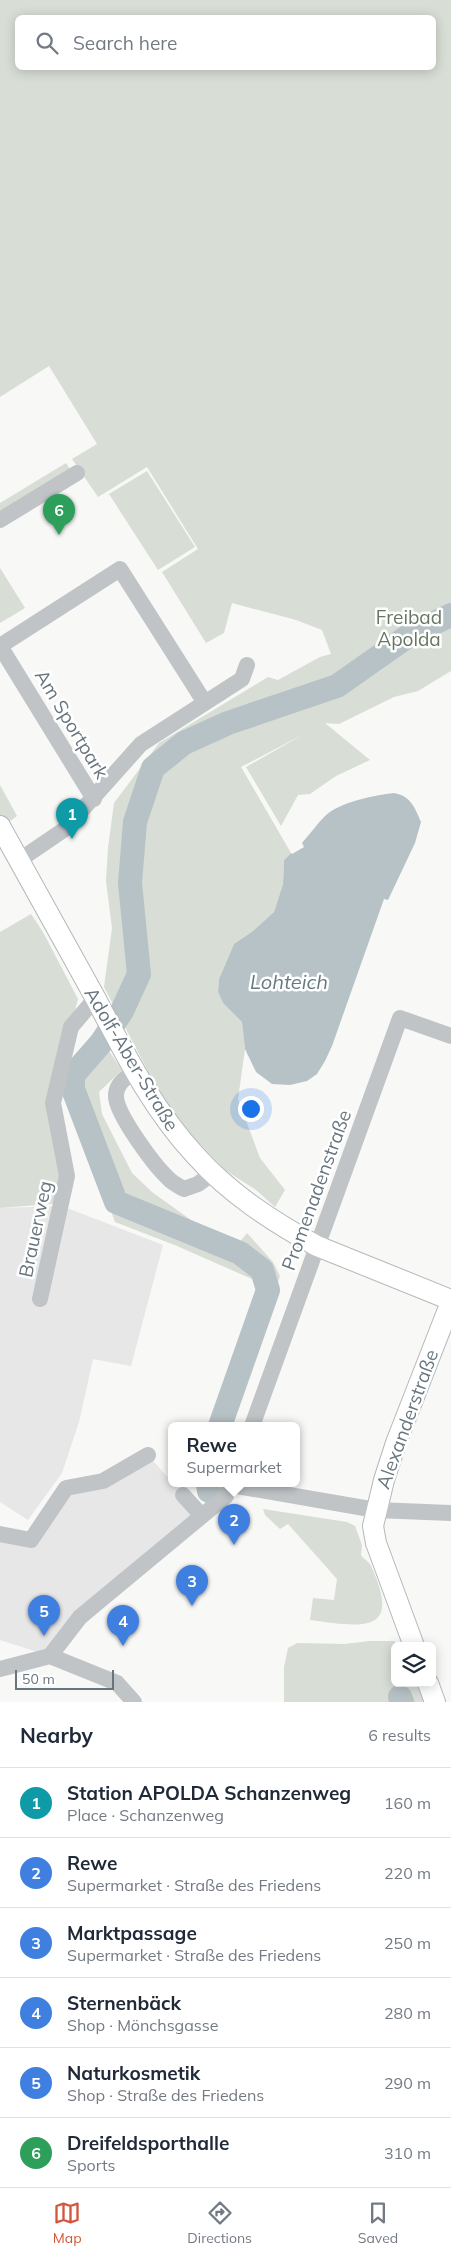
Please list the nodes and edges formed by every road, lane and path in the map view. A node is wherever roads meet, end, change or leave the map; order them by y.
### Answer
1 (77, 473) dead end
2 (0, 520) edge
3 (0, 646) edge
4 (247, 665) dead end
5 (205, 704) junction
6 (94, 799) junction
7 (2, 835) edge
8 (18, 861) junction
9 (95, 999) junction
10 (451, 1036) edge
11 (135, 1070) junction
12 (213, 1173) junction
13 (317, 1246) junction
14 (40, 1299) dead end
15 (451, 1301) edge
16 (253, 1422) edge
17 (148, 1455) dead end
18 (230, 1487) edge
19 (248, 1487) edge
20 (183, 1495) dead end
21 (376, 1510) junction
22 (451, 1513) edge
23 (202, 1516) junction
24 (0, 1534) edge
25 (413, 1642) edge
26 (50, 1656) junction
27 (0, 1669) edge
28 (429, 1687) edge
29 (134, 1702) edge
30 (435, 1702) edge

1 - 2 street
3 - 5 street, Am Sportpark
3 - 6 street, Am Sportpark
4 - 5 street, Am Sportpark
5 - 6 street, Am Sportpark
6 - 8 street
7 - 8 main road, Adolf-Aber-Straße
8 - 9 main road, Adolf-Aber-Straße
9 - 11 main road, Adolf-Aber-Straße
9 - 14 street, Brauerweg
10 - 13 street, Promenadenstraße
11 - 12 main road, Adolf-Aber-Straße
11 - 12 street
12 - 13 main road, Adolf-Aber-Straße
13 - 15 main road, Adolf-Aber-Straße
13 - 16 street, Promenadenstraße
15 - 21 main road, Alexanderstraße
17 - 24 street
18 - 23 street
19 - 21 street
20 - 23 street
21 - 22 street
21 - 25 main road, Alexanderstraße
23 - 26 street
26 - 27 street
26 - 29 street
28 - 30 main road

